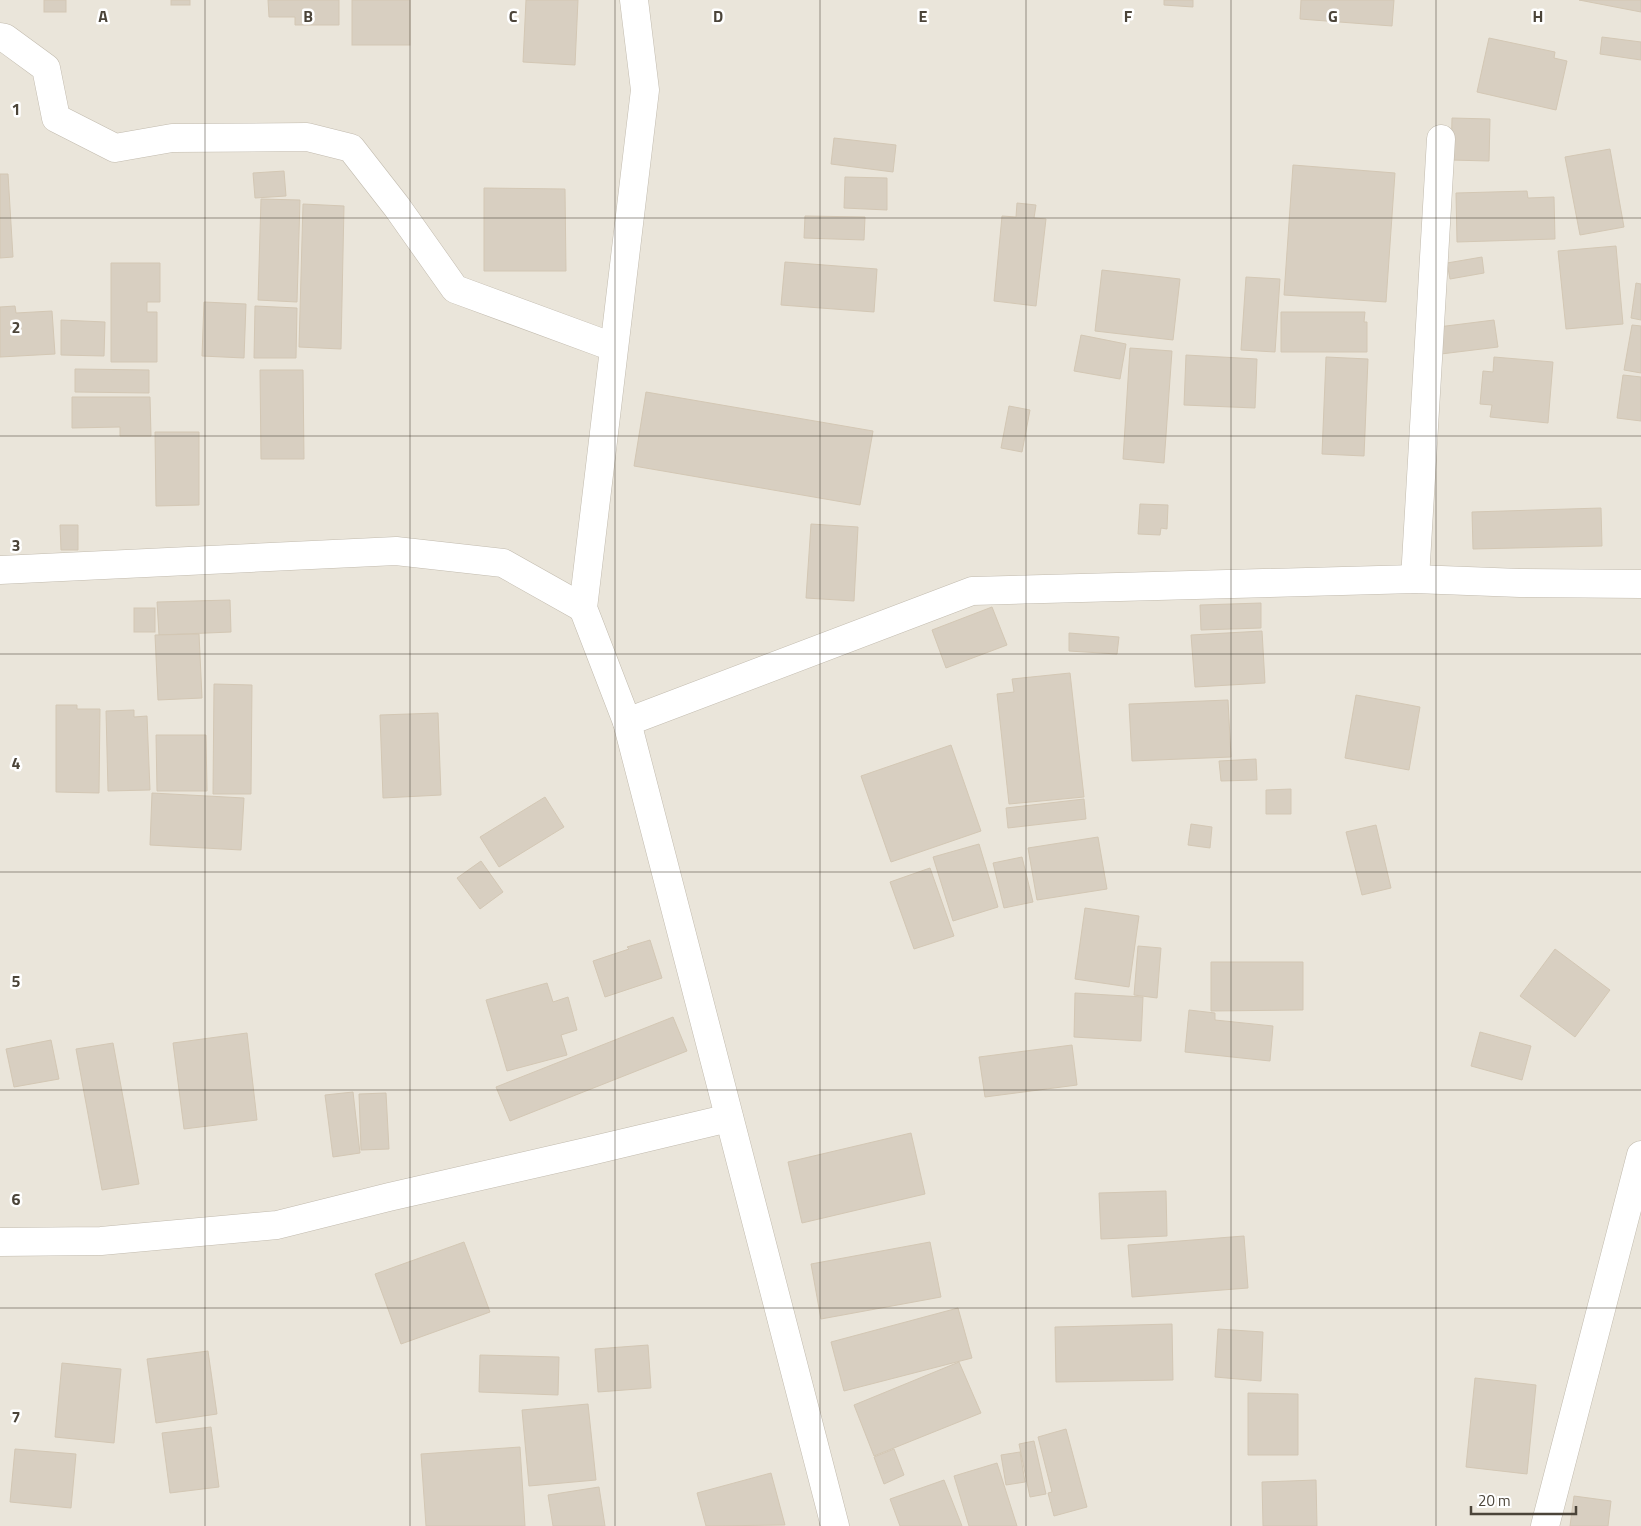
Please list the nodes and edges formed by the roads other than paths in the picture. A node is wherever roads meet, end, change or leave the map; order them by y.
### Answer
1 (634, 0) edge
2 (0, 37) edge
3 (1442, 139) dead end
4 (613, 347) junction
5 (0, 570) edge
6 (1414, 579) junction
7 (1641, 584) edge
8 (583, 608) junction
9 (627, 722) junction
10 (729, 1118) junction
11 (1641, 1155) edge
12 (0, 1242) edge
13 (835, 1526) edge
14 (1545, 1526) edge

1 - 4 street
2 - 4 street
3 - 6 street
4 - 8 street
5 - 8 street
6 - 7 street
6 - 9 street
8 - 9 street
9 - 10 street
10 - 12 street
10 - 13 street
11 - 14 street

